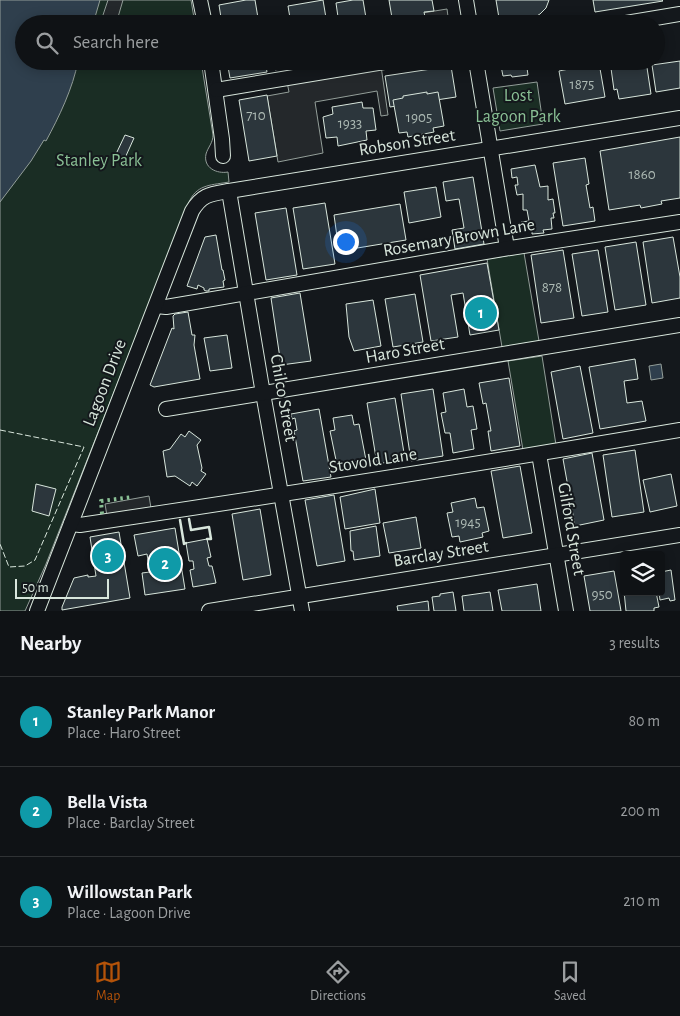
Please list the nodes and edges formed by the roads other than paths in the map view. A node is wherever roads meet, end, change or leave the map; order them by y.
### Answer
1 (200, 0) edge
2 (466, 0) edge
3 (680, 14) edge
4 (203, 15) edge
5 (468, 15) edge
6 (665, 16) edge
7 (213, 70) edge
8 (336, 70) edge
9 (478, 70) edge
10 (216, 90) junction
11 (680, 118) edge
12 (491, 149) junction
13 (223, 156) dead end
14 (229, 191) junction
15 (680, 222) edge
16 (507, 248) junction
17 (246, 294) junction
18 (156, 306) junction
19 (680, 325) edge
20 (263, 394) junction
21 (166, 409) dead end
22 (680, 430) edge
23 (540, 454) junction
24 (282, 495) junction
25 (71, 524) junction
26 (680, 535) edge
27 (556, 554) junction
28 (299, 596) junction
29 (37, 611) edge
30 (209, 611) edge
31 (302, 611) edge
32 (566, 611) edge

1 - 4 street
2 - 5 street
3 - 6 street
7 - 10 street
8 - 10 street
9 - 12 street
10 - 13 street
11 - 12 street, Robson Street
12 - 14 street, Robson Street
12 - 16 street
14 - 17 street, Chilco Street
14 - 18 street, Lagoon Drive
15 - 16 street, Rosemary Brown Lane
16 - 17 street, Rosemary Brown Lane
17 - 18 street, Rosemary Brown Lane
17 - 20 street, Chilco Street
18 - 25 street, Lagoon Drive
19 - 20 street, Haro Street
20 - 21 street, Haro Street
20 - 24 street, Chilco Street
22 - 23 street, Stovold Lane
23 - 24 street, Stovold Lane
23 - 27 street, Gilford Street
24 - 25 street, Stovold Lane
24 - 28 street, Chilco Street
25 - 29 street, Lagoon Drive
26 - 27 street, Barclay Street
27 - 28 street, Barclay Street
27 - 32 street, Gilford Street
28 - 30 street, Barclay Street
28 - 31 street, Chilco Street

